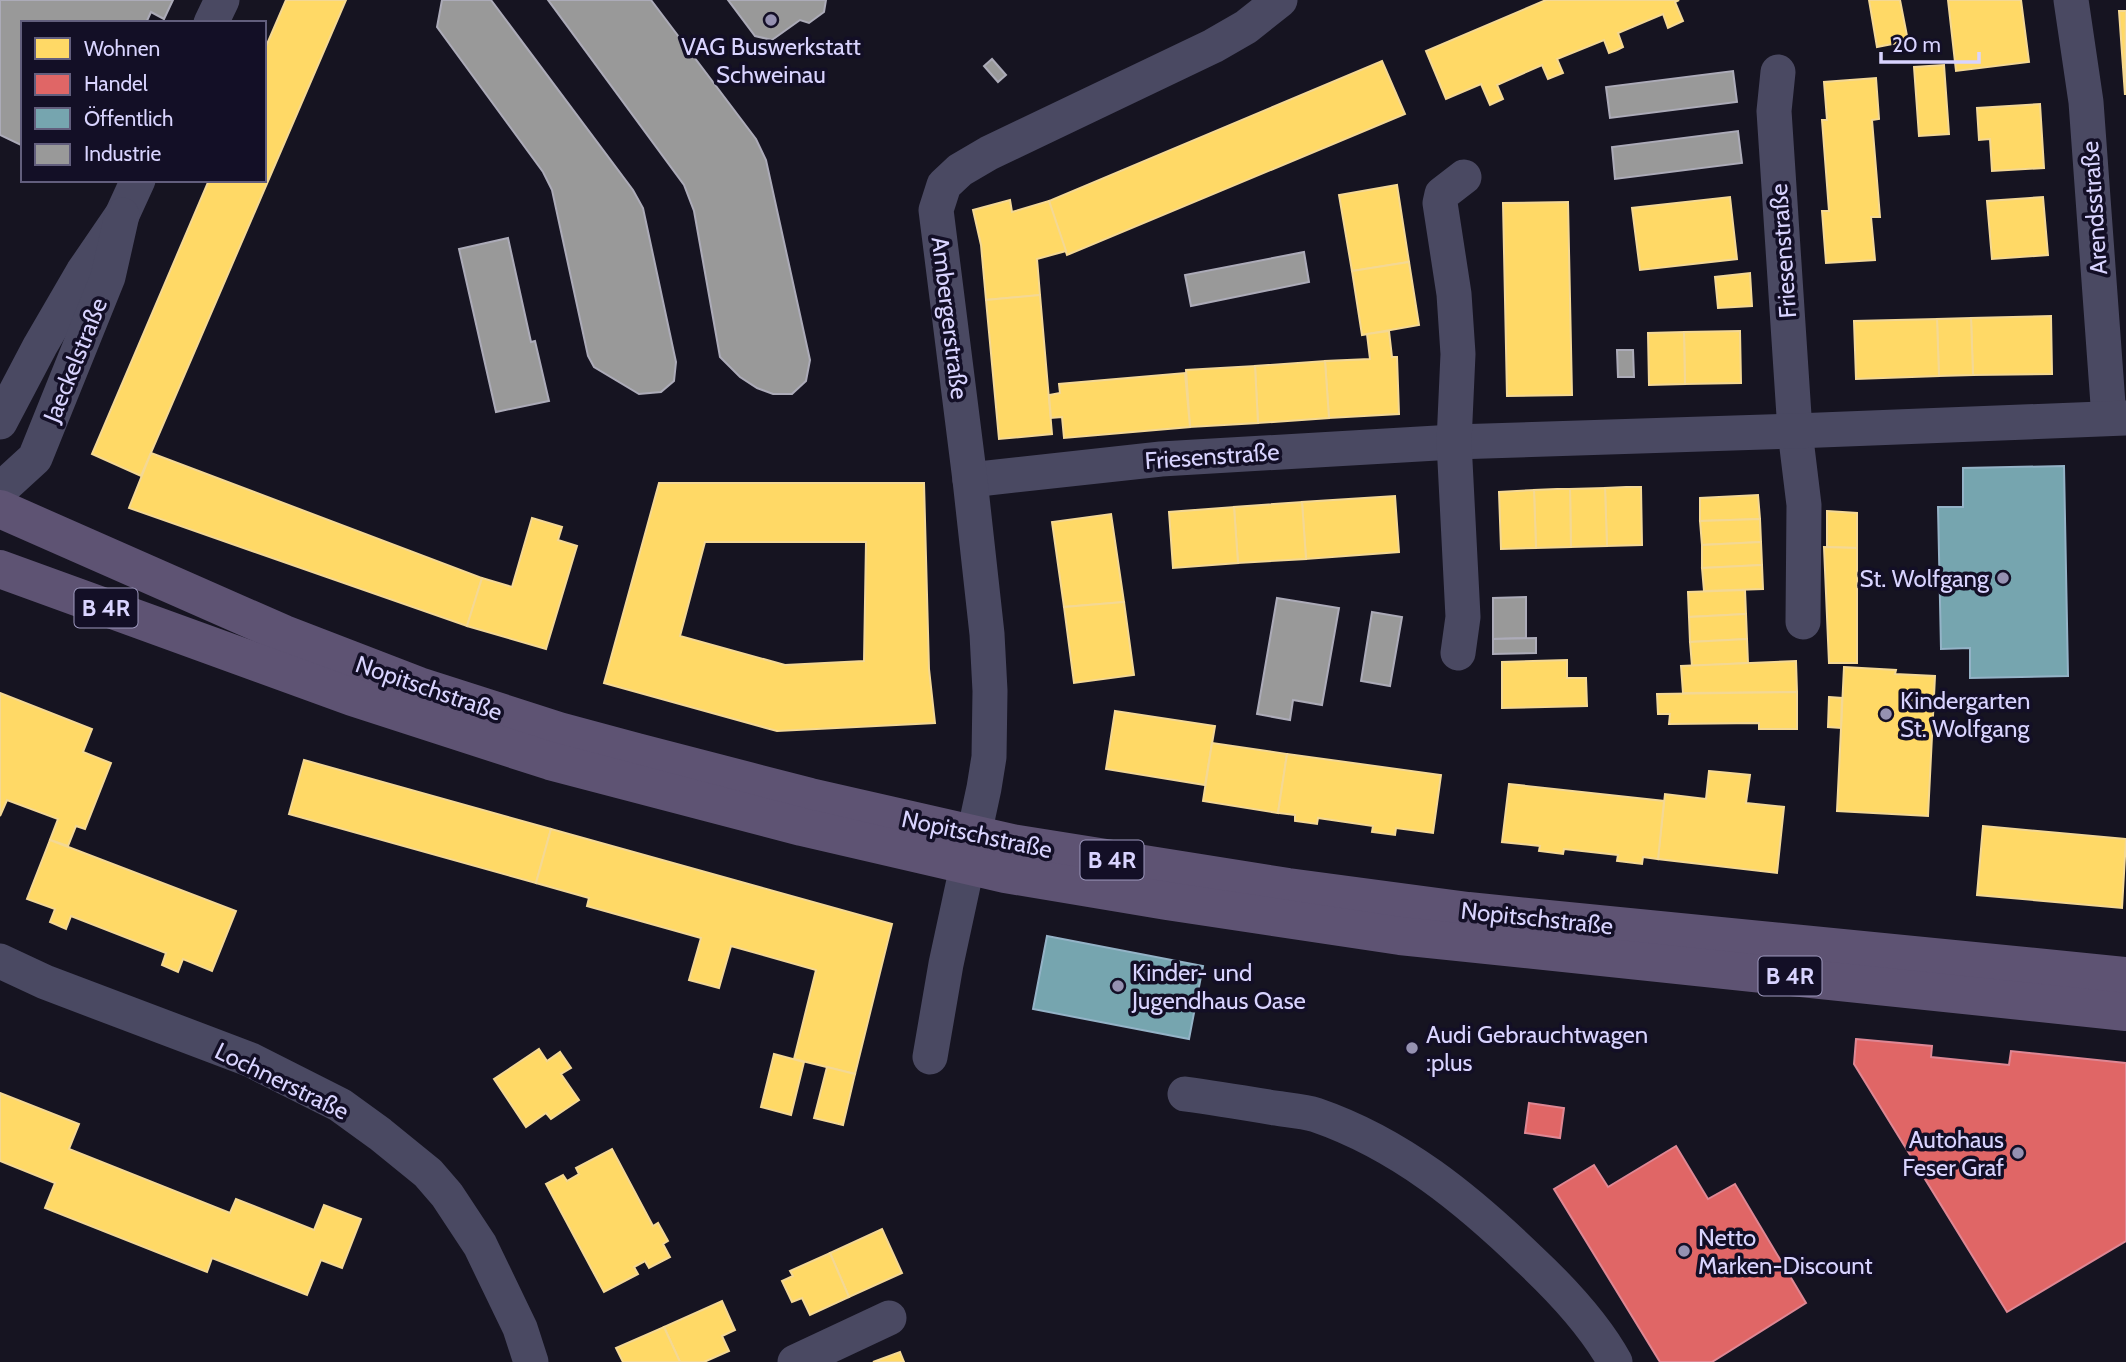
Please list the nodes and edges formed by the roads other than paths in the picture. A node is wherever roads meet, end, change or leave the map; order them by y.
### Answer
1 (222, 0) edge
2 (1280, 0) edge
3 (2071, 0) edge
4 (212, 21) edge
5 (1778, 72) dead end
6 (1464, 177) dead end
7 (137, 182) edge
8 (122, 215) junction
9 (2117, 418) edge
10 (0, 422) edge
11 (1796, 431) junction
12 (1454, 442) junction
13 (970, 480) junction
14 (0, 490) edge
15 (0, 509) edge
16 (0, 569) edge
17 (1803, 622) dead end
18 (1458, 653) dead end
19 (970, 850) junction
20 (0, 961) edge
21 (2126, 976) edge
22 (2126, 1012) edge
23 (930, 1057) dead end
24 (1185, 1094) dead end
25 (889, 1318) dead end
26 (531, 1362) edge
27 (794, 1362) edge
28 (1615, 1362) edge

1 - 4 street
2 - 13 street, Ambergerstraße
3 - 9 street, Arendsstraße
5 - 11 street, Friesenstraße
6 - 12 street
7 - 8 street, Jaeckelstraße
8 - 10 street, Jaeckelstraße
8 - 14 street, Jaeckelstraße
9 - 11 street, Friesenstraße
11 - 12 street, Friesenstraße
11 - 17 street, Friesenstraße
12 - 13 street, Friesenstraße
12 - 18 street
13 - 19 street, Ambergerstraße
15 - 19 main road, Nopitschstraße / B 4R
16 - 19 main road, Nopitschstraße / B 4R
19 - 21 main road, Nopitschstraße / B 4R
19 - 22 main road, Nopitschstraße / B 4R
19 - 23 street, Ambergerstraße
20 - 26 street, Lochnerstraße
24 - 28 street
25 - 27 street

